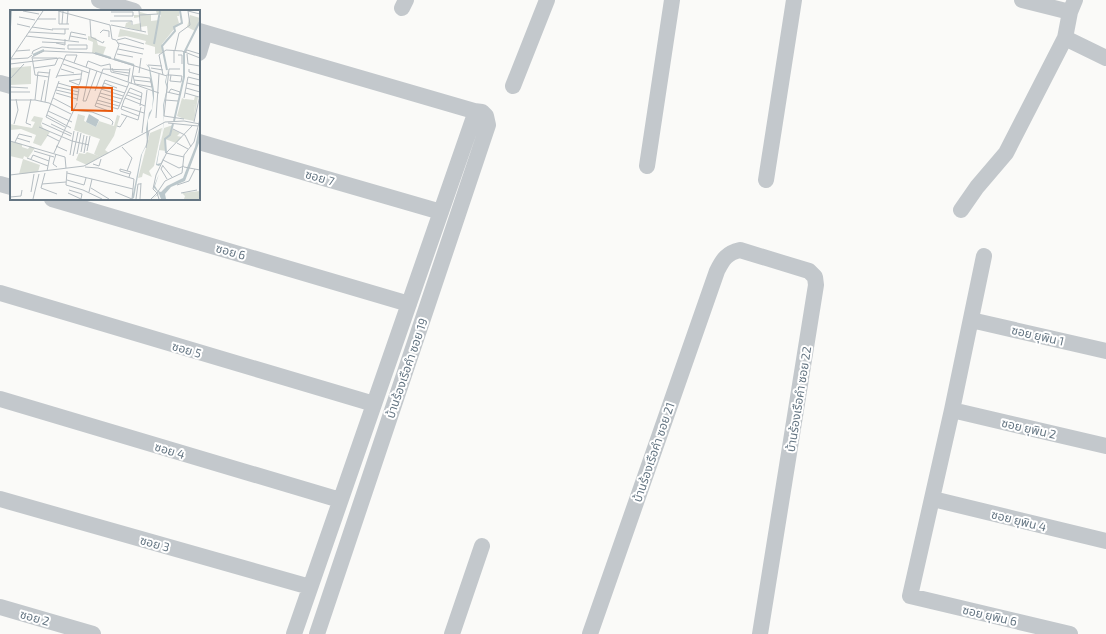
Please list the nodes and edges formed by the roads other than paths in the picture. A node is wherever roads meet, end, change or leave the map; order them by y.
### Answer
1 (99, 0) edge
2 (547, 0) edge
3 (672, 0) edge
4 (794, 0) edge
5 (1022, 0) edge
6 (1072, 6) edge
7 (131, 10) edge
8 (202, 32) edge
9 (1065, 38) junction
10 (200, 46) edge
11 (1106, 58) edge
12 (0, 83) edge
13 (10, 86) edge
14 (513, 86) dead end
15 (474, 110) junction
16 (200, 142) edge
17 (647, 166) dead end
18 (766, 180) dead end
19 (0, 184) edge
20 (10, 187) edge
21 (55, 200) edge
22 (961, 210) dead end
23 (441, 212) junction
24 (984, 256) dead end
25 (717, 271) joint
26 (0, 293) edge
27 (409, 304) junction
28 (971, 320) junction
29 (1106, 351) edge
30 (0, 399) edge
31 (374, 404) junction
32 (952, 410) junction
33 (1106, 446) edge
34 (0, 499) edge
35 (933, 499) junction
36 (340, 500) junction
37 (1106, 541) edge
38 (482, 546) dead end
39 (310, 587) junction
40 (0, 607) edge
41 (93, 634) edge
42 (294, 634) edge
43 (317, 634) edge
44 (452, 634) edge
45 (590, 634) edge
46 (760, 634) edge
47 (1070, 634) edge

1 - 7 street
2 - 14 street
3 - 17 street
4 - 18 street
5 - 6 street
6 - 9 street
8 - 10 street
8 - 15 street
9 - 11 street
9 - 22 street
12 - 13 street
15 - 23 street
15 - 43 street, บ้านร้องเรือคำ ซอย 19
16 - 23 street, ซอย 7
19 - 20 street
21 - 27 street, ซอย 6
23 - 27 street
24 - 28 street
25 - 45 street, บ้านร้องเรือคำ ซอย 21
25 - 46 street, บ้านร้องเรือคำ ซอย 22
26 - 31 street, ซอย 5
27 - 31 street
28 - 29 street, ซอย ยุพิน 1
28 - 32 street
30 - 36 street, ซอย 4
31 - 36 street
32 - 33 street, ซอย ยุพิน 2
32 - 35 street
34 - 39 street, ซอย 3
35 - 37 street, ซอย ยุพิน 4
35 - 47 street, ซอย ยุพิน 6
36 - 39 street
38 - 44 street
39 - 42 street
40 - 41 street, ซอย 2

